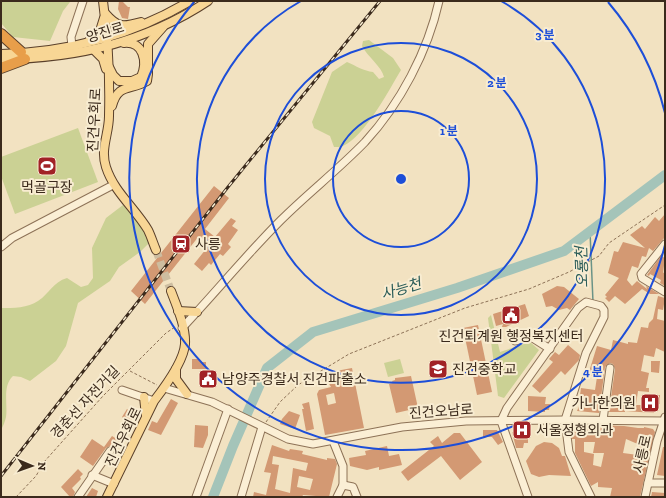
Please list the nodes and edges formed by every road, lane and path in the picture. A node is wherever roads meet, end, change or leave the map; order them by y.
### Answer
1 (83, 1) edge
2 (103, 1) edge
3 (190, 1) edge
4 (208, 1) edge
5 (439, 1) edge
6 (105, 13) junction
7 (156, 20) junction
8 (169, 23) junction
9 (1, 34) edge
10 (108, 42) junction
11 (87, 43) junction
12 (120, 43) junction
13 (72, 46) junction
14 (94, 50) junction
15 (1, 54) edge
16 (23, 56) junction
17 (1, 59) edge
18 (109, 66) junction
19 (1, 68) edge
20 (109, 83) junction
21 (110, 119) junction
22 (113, 185) junction
23 (665, 205) edge
24 (665, 244) edge
25 (1, 247) edge
26 (156, 250) tunnel mouth
27 (171, 291) tunnel mouth
28 (665, 292) edge
29 (178, 311) junction
30 (197, 312) junction
31 (179, 327) junction
32 (515, 341) dead end
33 (550, 349) junction
34 (176, 367) junction
35 (610, 368) dead end
36 (129, 370) junction
37 (164, 388) junction
38 (122, 390) dead end
39 (187, 394) junction
40 (144, 397) junction
41 (154, 401) junction
42 (229, 410) junction
43 (147, 418) junction
44 (664, 419) edge
45 (565, 420) junction
46 (603, 420) junction
47 (501, 421) junction
48 (260, 426) junction
49 (333, 441) junction
50 (110, 451) dead end
51 (92, 475) junction
52 (648, 483) junction
53 (665, 483) edge
54 (114, 484) junction
55 (343, 485) junction
56 (16, 497) edge
57 (78, 497) edge
58 (108, 497) edge
59 (196, 497) edge
60 (241, 497) edge
61 (337, 497) edge
62 (357, 497) edge
63 (528, 497) edge
64 (591, 497) edge
65 (645, 497) edge

1 - 13 street
2 - 6 main road, 진건우회로
3 - 7 main road, 양진로
4 - 8 main road, 양진로
5 - 30 street
6 - 7 main road
6 - 10 main road, 진건우회로
6 - 11 main road
7 - 10 main road, 양진로
8 - 12 main road, 양진로
8 - 21 main road
9 - 16 highway
10 - 11 main road, 양진로
10 - 12 main road, 양진로
10 - 14 main road, 양진로
10 - 18 main road, 진건우회로
11 - 13 main road, 양진로
12 - 18 main road
13 - 16 main road, 양진로
14 - 16 main road, 양진로
14 - 20 main road
15 - 16 main road, 양진로
16 - 17 main road, 양진로
16 - 19 highway
18 - 20 main road, 진건우회로
20 - 21 main road, 진건우회로
21 - 22 main road, 진건우회로
22 - 25 street
22 - 26 main road, 진건우회로
23 - 48 path
24 - 28 street
27 - 29 main road, 진건우회로
29 - 30 main road
29 - 31 main road, 진건우회로
30 - 31 street
31 - 34 main road, 진건우회로
31 - 36 path, 경춘선 자전거길
32 - 33 street
33 - 45 street
33 - 47 street
34 - 37 main road, 진건우회로
34 - 39 main road
35 - 46 street
36 - 37 path
36 - 56 path, 경춘선 자전거길
37 - 39 street, 진건오남로
37 - 41 main road, 진건우회로
38 - 40 street, 진건우회로
39 - 42 street, 진건오남로
40 - 41 street, 진건우회로
40 - 43 main road
41 - 43 main road, 진건우회로
42 - 48 street, 진건오남로
42 - 59 street
43 - 54 main road, 진건우회로
44 - 46 street, 진건오남로
44 - 52 street, 사릉로
45 - 46 street, 진건오남로
45 - 47 street, 진건오남로
45 - 64 street
47 - 49 street, 진건오남로
47 - 63 street
48 - 49 street, 진건오남로
48 - 60 street
49 - 55 street
50 - 51 street, 진건우회로
51 - 54 street, 진건우회로
51 - 57 street, 진건우회로
52 - 53 street
52 - 65 street, 사릉로
54 - 58 main road, 진건우회로
55 - 61 street
55 - 62 street

